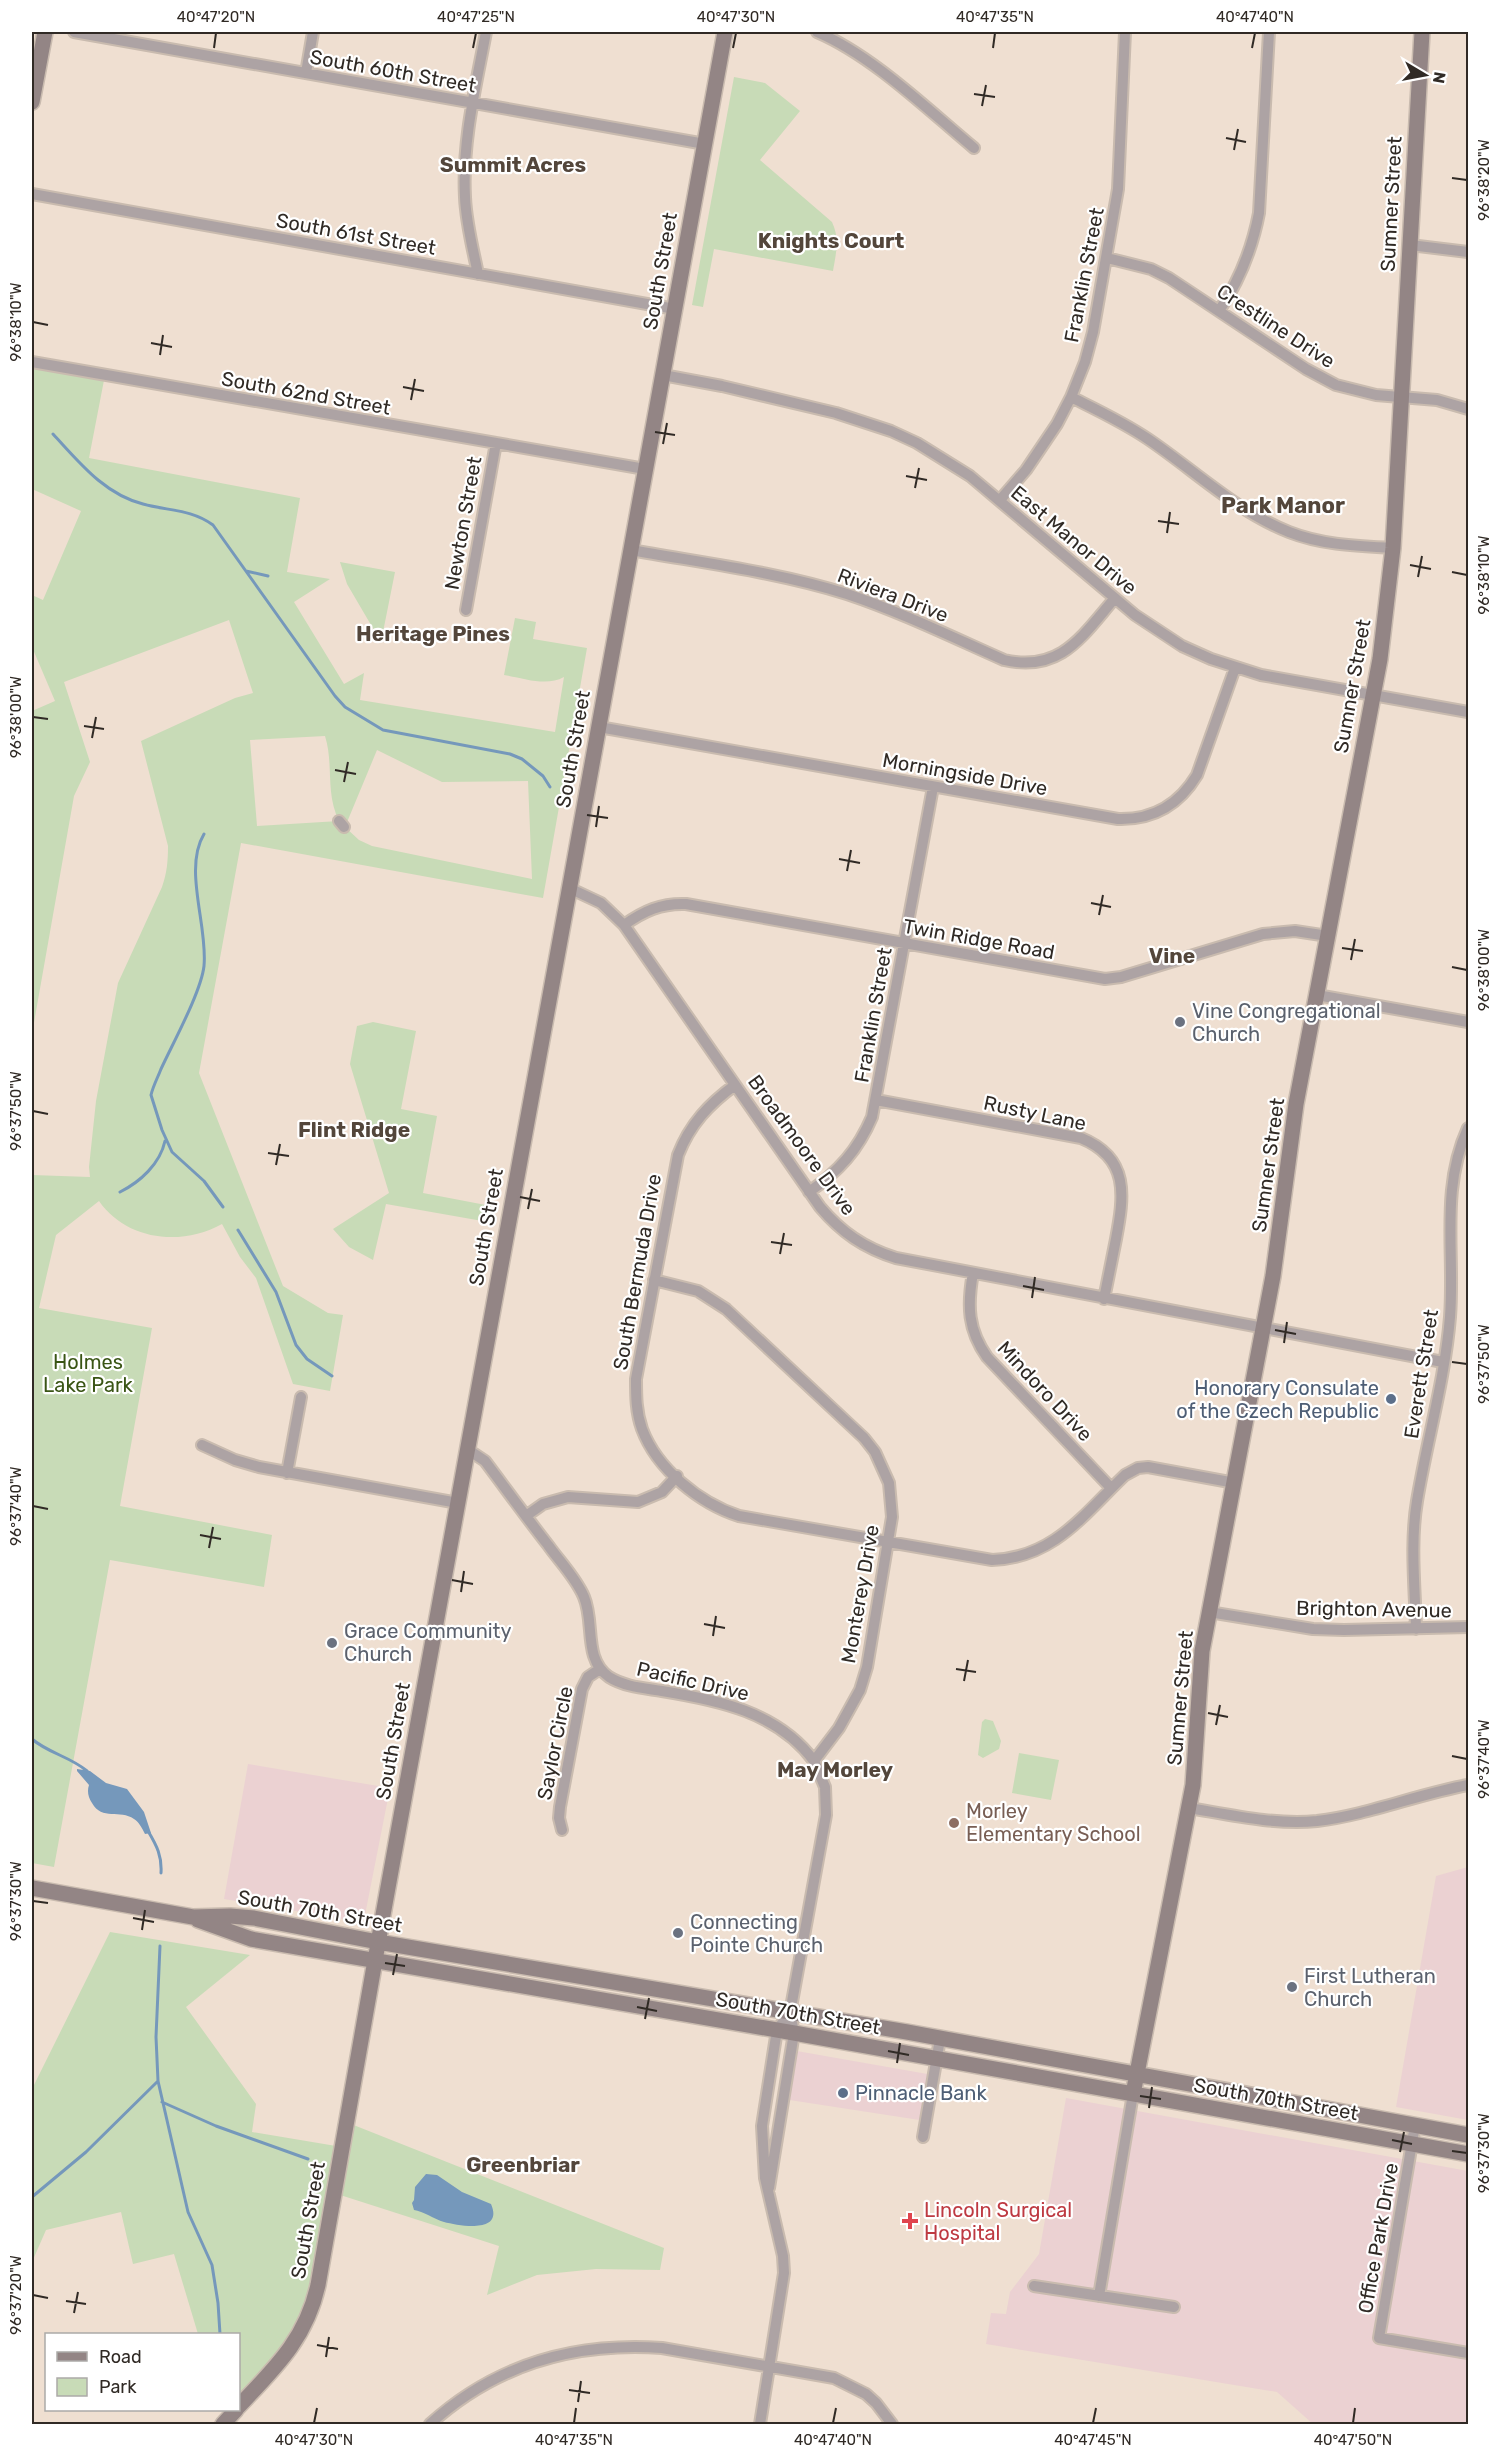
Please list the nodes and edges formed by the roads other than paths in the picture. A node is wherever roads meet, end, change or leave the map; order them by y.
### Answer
1 (45, 32) edge
2 (74, 32) edge
3 (313, 32) edge
4 (486, 32) edge
5 (725, 32) edge
6 (817, 32) edge
7 (1125, 32) edge
8 (1269, 32) edge
9 (1422, 32) edge
10 (306, 73) junction
11 (32, 102) edge
12 (473, 103) junction
13 (705, 144) junction
14 (974, 148) dead end
15 (32, 194) edge
16 (1410, 245) junction
17 (1468, 252) edge
18 (1107, 258) junction
19 (478, 274) junction
20 (675, 309) junction
21 (1219, 311) junction
22 (32, 362) edge
23 (663, 375) junction
24 (1401, 396) junction
25 (1071, 397) junction
26 (1468, 409) edge
27 (496, 443) junction
28 (645, 469) junction
29 (1000, 500) junction
30 (1393, 548) junction
31 (631, 550) junction
32 (1115, 598) junction
33 (466, 610) dead end
34 (1236, 668) junction
35 (1373, 695) junction
36 (1468, 712) edge
37 (599, 727) junction
38 (933, 787) junction
39 (570, 888) junction
40 (624, 925) junction
41 (1328, 936) junction
42 (905, 944) junction
43 (1317, 995) junction
44 (1468, 1022) edge
45 (735, 1085) junction
46 (876, 1100) junction
47 (1468, 1128) edge
48 (809, 1192) junction
49 (973, 1274) junction
50 (654, 1280) junction
51 (1104, 1299) junction
52 (1264, 1329) junction
53 (1443, 1362) junction
54 (301, 1397) dead end
55 (202, 1445) dead end
56 (467, 1449) junction
57 (287, 1473) junction
58 (677, 1476) junction
59 (1235, 1483) junction
60 (1111, 1488) junction
61 (458, 1503) junction
62 (526, 1516) junction
63 (889, 1543) junction
64 (1209, 1612) junction
65 (1468, 1628) edge
66 (1416, 1629) junction
67 (600, 1669) junction
68 (814, 1761) junction
69 (1468, 1785) edge
70 (1189, 1808) junction
71 (562, 1830) dead end
72 (32, 1888) edge
73 (193, 1917) junction
74 (378, 1942) junction
75 (375, 1961) junction
76 (790, 2013) junction
77 (777, 2030) junction
78 (794, 2033) junction
79 (940, 2039) junction
80 (936, 2060) junction
81 (1136, 2075) junction
82 (1132, 2094) junction
83 (1415, 2125) junction
84 (1468, 2134) edge
85 (923, 2137) dead end
86 (1412, 2144) junction
87 (1468, 2154) edge
88 (769, 2188) junction
89 (1034, 2286) dead end
90 (1099, 2296) junction
91 (1174, 2307) dead end
92 (1468, 2353) edge
93 (770, 2367) junction
94 (240, 2406) edge
95 (235, 2411) edge
96 (223, 2424) edge
97 (430, 2424) edge
98 (760, 2424) edge
99 (892, 2424) edge

1 - 11 main road
2 - 10 street, South 60th Street
3 - 10 street
4 - 12 street
5 - 13 main road, South Street
6 - 14 street
7 - 18 street, Franklin Street
8 - 21 street
9 - 16 main road, Sumner Street
10 - 12 street, South 60th Street
12 - 13 street, South 60th Street
12 - 19 street
13 - 20 main road, South Street
15 - 19 street, South 61st Street
16 - 17 street
16 - 24 main road, Sumner Street
18 - 21 street, Crestline Drive
18 - 25 street, Franklin Street
19 - 20 street, South 61st Street
20 - 23 main road, South Street
21 - 24 street, Crestline Drive
22 - 27 street, South 62nd Street
23 - 28 main road, South Street
23 - 29 street, East Manor Drive
24 - 26 street, Crestline Drive
24 - 30 main road, Sumner Street
25 - 29 street, Franklin Street
25 - 30 street
27 - 28 street, South 62nd Street
27 - 33 street, Newton Street
28 - 31 main road, South Street
29 - 32 street, East Manor Drive
30 - 35 main road, Sumner Street
31 - 32 street, Riviera Drive
31 - 37 main road, South Street
32 - 34 street, East Manor Drive
34 - 35 street, East Manor Drive
34 - 38 street, Morningside Drive
35 - 36 street, East Manor Drive
35 - 41 main road, Sumner Street
37 - 38 street, Morningside Drive
37 - 39 main road, South Street
38 - 42 street, Franklin Street
39 - 40 street, Broadmoore Drive
39 - 56 main road, South Street
40 - 42 street, Twin Ridge Road
40 - 45 street, Broadmoore Drive
41 - 42 street, Twin Ridge Road
41 - 43 main road, Sumner Street
42 - 46 street, Franklin Street
43 - 44 street
43 - 52 main road, Sumner Street
45 - 48 street, Broadmoore Drive
45 - 50 street, South Bermuda Drive
46 - 48 street, Franklin Street
46 - 51 street, Rusty Lane
47 - 53 street, Everett Street
48 - 49 street, Broadmoore Drive
49 - 51 street, Broadmoore Drive
49 - 60 street, Mindoro Drive
50 - 58 street, South Bermuda Drive
50 - 63 street, Monterey Drive
51 - 52 street, Broadmoore Drive
52 - 53 street, Broadmoore Drive
52 - 59 main road, Sumner Street
53 - 66 street, Everett Street
54 - 57 street
55 - 57 street
56 - 61 main road, South Street
56 - 62 street
57 - 61 street
58 - 62 street
58 - 63 street, South Bermuda Drive
59 - 60 street, South Bermuda Drive
59 - 64 main road, Sumner Street
60 - 63 street, South Bermuda Drive
61 - 74 main road, South Street
62 - 67 street
63 - 68 street, Monterey Drive
64 - 66 street, Brighton Avenue
64 - 70 main road, Sumner Street
65 - 66 street, Brighton Avenue
67 - 68 street, Pacific Drive
67 - 71 street, Saylor Circle
68 - 76 street
69 - 70 street
70 - 81 main road, Sumner Street
72 - 73 main road, South 70th Street
73 - 74 main road, South 70th Street
73 - 75 main road, South 70th Street
74 - 75 main road, South Street
74 - 76 main road, South 70th Street
75 - 77 main road, South 70th Street
75 - 94 main road, South Street
76 - 77 street
76 - 78 street
76 - 79 main road, South 70th Street
77 - 78 main road, South 70th Street
77 - 88 street
78 - 80 main road, South 70th Street
78 - 88 street
79 - 80 street
79 - 81 main road, South 70th Street
80 - 82 main road, South 70th Street
80 - 85 street
81 - 82 main road, Sumner Street
81 - 83 main road, South 70th Street
82 - 86 main road, South 70th Street
82 - 90 street, Sumner Street
83 - 84 main road, South 70th Street
83 - 86 street, Office Park Drive
86 - 87 main road, South 70th Street
86 - 92 street, Office Park Drive
88 - 93 street
89 - 90 street
90 - 91 street
93 - 97 street
93 - 98 street
93 - 99 street
95 - 96 main road, South Street

